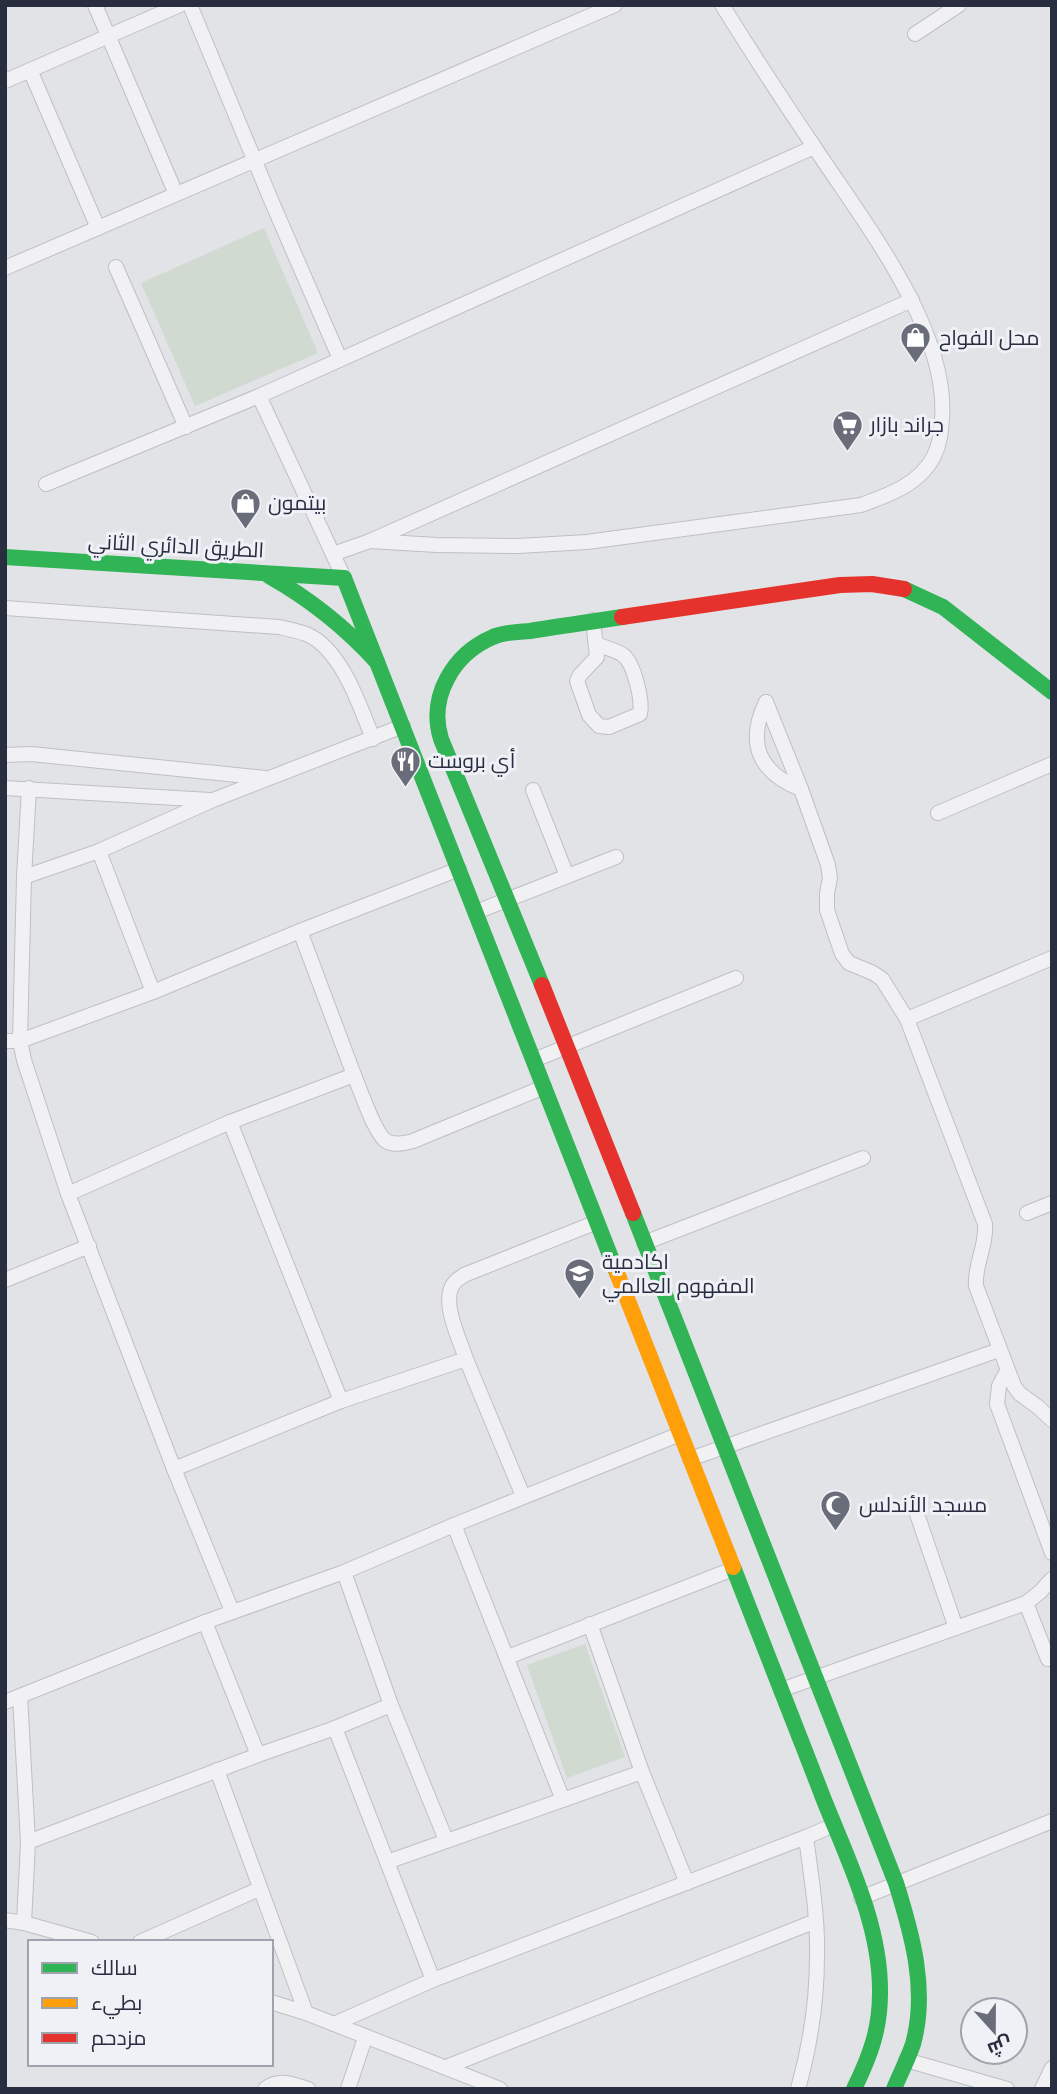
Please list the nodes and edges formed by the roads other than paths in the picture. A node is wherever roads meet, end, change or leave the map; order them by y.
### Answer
1 (95, 5) edge
2 (180, 5) edge
3 (190, 5) edge
4 (615, 5) edge
5 (722, 5) edge
6 (959, 5) edge
7 (915, 34) dead end
8 (108, 37) junction
9 (30, 71) junction
10 (5, 81) edge
11 (814, 147) junction
12 (254, 161) junction
13 (176, 194) junction
14 (98, 228) junction
15 (116, 267) dead end
16 (5, 268) edge
17 (912, 300) junction
18 (340, 359) junction
19 (259, 396) junction
20 (186, 427) junction
21 (46, 484) dead end
22 (370, 541) junction
23 (333, 554) junction
24 (5, 557) edge
25 (261, 571) junction
26 (344, 578) junction
27 (5, 608) edge
28 (593, 620) junction
29 (596, 645) junction
30 (377, 662) junction
31 (1052, 692) edge
32 (403, 726) junction
33 (373, 739) junction
34 (5, 755) edge
35 (1052, 764) edge
36 (269, 778) junction
37 (5, 788) edge
38 (29, 788) junction
39 (801, 789) junction
40 (533, 790) dead end
41 (213, 800) junction
42 (938, 813) dead end
43 (99, 851) junction
44 (616, 858) dead end
45 (459, 869) junction
46 (567, 876) junction
47 (24, 877) junction
48 (507, 899) junction
49 (476, 912) junction
50 (300, 930) junction
51 (1052, 958) edge
52 (736, 978) dead end
53 (153, 992) junction
54 (907, 1019) junction
55 (13, 1041) edge
56 (567, 1046) junction
57 (534, 1060) junction
58 (354, 1075) junction
59 (544, 1087) junction
60 (230, 1122) junction
61 (863, 1158) dead end
62 (68, 1194) junction
63 (1052, 1203) edge
64 (1027, 1213) dead end
65 (597, 1222) junction
66 (644, 1243) junction
67 (89, 1246) junction
68 (5, 1280) edge
69 (999, 1350) junction
70 (466, 1359) junction
71 (1007, 1371) junction
72 (341, 1401) junction
73 (1052, 1420) edge
74 (680, 1434) junction
75 (724, 1446) junction
76 (690, 1459) junction
77 (174, 1469) junction
78 (523, 1496) junction
79 (917, 1514) dead end
80 (454, 1525) junction
81 (1052, 1553) edge
82 (733, 1569) junction
83 (344, 1572) junction
84 (1052, 1579) edge
85 (1026, 1602) junction
86 (232, 1611) junction
87 (205, 1622) junction
88 (590, 1624) junction
89 (956, 1628) junction
90 (508, 1657) junction
91 (1048, 1659) dead end
92 (815, 1679) junction
93 (781, 1690) junction
94 (20, 1696) junction
95 (5, 1702) edge
96 (391, 1705) junction
97 (335, 1728) junction
98 (258, 1755) junction
99 (217, 1770) junction
100 (642, 1772) junction
101 (563, 1800) junction
102 (1052, 1821) edge
103 (834, 1825) junction
104 (806, 1838) junction
105 (446, 1840) junction
106 (28, 1842) junction
107 (387, 1862) junction
108 (687, 1883) junction
109 (896, 1883) junction
110 (259, 1889) junction
111 (861, 1898) junction
112 (5, 1920) edge
113 (816, 1921) junction
114 (24, 1923) junction
115 (85, 1940) edge
116 (144, 1940) edge
117 (433, 1980) junction
118 (273, 2003) edge
119 (306, 2013) junction
120 (334, 2024) junction
121 (365, 2038) junction
122 (906, 2060) junction
123 (446, 2067) junction
124 (1052, 2068) edge
125 (265, 2089) edge
126 (307, 2089) edge
127 (348, 2089) edge
128 (500, 2089) edge
129 (798, 2089) edge
130 (854, 2089) edge
131 (894, 2089) edge
132 (1007, 2089) edge
133 (1042, 2089) edge

1 - 8 street
2 - 8 street
3 - 12 street
4 - 12 street
5 - 11 street
6 - 7 street
8 - 9 street
8 - 13 street
9 - 10 street
9 - 14 street
11 - 17 street
11 - 18 street
12 - 13 street
12 - 18 street
13 - 14 street
14 - 16 street
15 - 20 street
17 - 22 street
17 - 22 street
18 - 19 street
19 - 20 street
19 - 23 street
20 - 21 street
22 - 23 street
23 - 26 street
24 - 25 street, الطريق الدائري الثاني
25 - 26 street, الطريق الدائري الثاني
25 - 30 street
26 - 30 street
27 - 33 street
28 - 29 street
28 - 31 street
28 - 48 street
29 - 29 street
30 - 32 street
32 - 33 street
32 - 45 street
33 - 36 street
34 - 36 street
35 - 42 street
36 - 41 street
37 - 38 street
38 - 41 street
38 - 47 street
39 - 39 street
39 - 54 street
40 - 46 street
41 - 43 street
43 - 47 street
43 - 53 street
44 - 46 street
45 - 49 street
45 - 50 street
46 - 48 street
47 - 55 street
48 - 49 street
48 - 56 street
49 - 57 street
50 - 53 street
50 - 58 street
51 - 54 street
52 - 56 street
53 - 55 street
54 - 69 street
55 - 62 street
56 - 57 street
56 - 66 street
57 - 59 street
58 - 59 street
58 - 60 street
59 - 65 street
60 - 62 street
60 - 72 street
61 - 66 street
62 - 67 street
63 - 64 street
65 - 70 street
65 - 74 street
66 - 75 street
67 - 68 street
67 - 77 street
69 - 71 street
69 - 75 street
70 - 72 street
70 - 78 street
71 - 73 street
71 - 81 street
72 - 77 street
74 - 76 street
74 - 78 street
75 - 76 street
75 - 92 street
76 - 82 street
77 - 86 street
78 - 80 street
79 - 89 street
80 - 83 street
80 - 90 street
82 - 88 street
82 - 93 street
83 - 86 street
83 - 96 street
84 - 85 street
85 - 89 street
85 - 91 street
86 - 87 street
87 - 94 street
87 - 98 street
88 - 90 street
88 - 100 street
89 - 92 street
90 - 101 street
92 - 93 street
92 - 109 street
93 - 103 street
94 - 95 street
94 - 106 street
96 - 97 street
96 - 105 street
97 - 98 street
97 - 107 street
98 - 99 street
99 - 106 street
99 - 110 street
100 - 101 street
100 - 108 street
101 - 105 street
102 - 109 street
103 - 104 street
103 - 111 street
104 - 108 street
104 - 113 street
105 - 107 street
106 - 114 street
107 - 117 street
108 - 117 street
109 - 111 street
109 - 122 street
110 - 116 street
110 - 119 street
111 - 130 street
112 - 114 street
113 - 123 street
113 - 129 street
114 - 115 street
117 - 120 street
118 - 119 street
119 - 120 street
120 - 121 street
121 - 123 street
121 - 127 street
122 - 131 street
122 - 132 street
123 - 128 street
124 - 133 street
125 - 126 street

